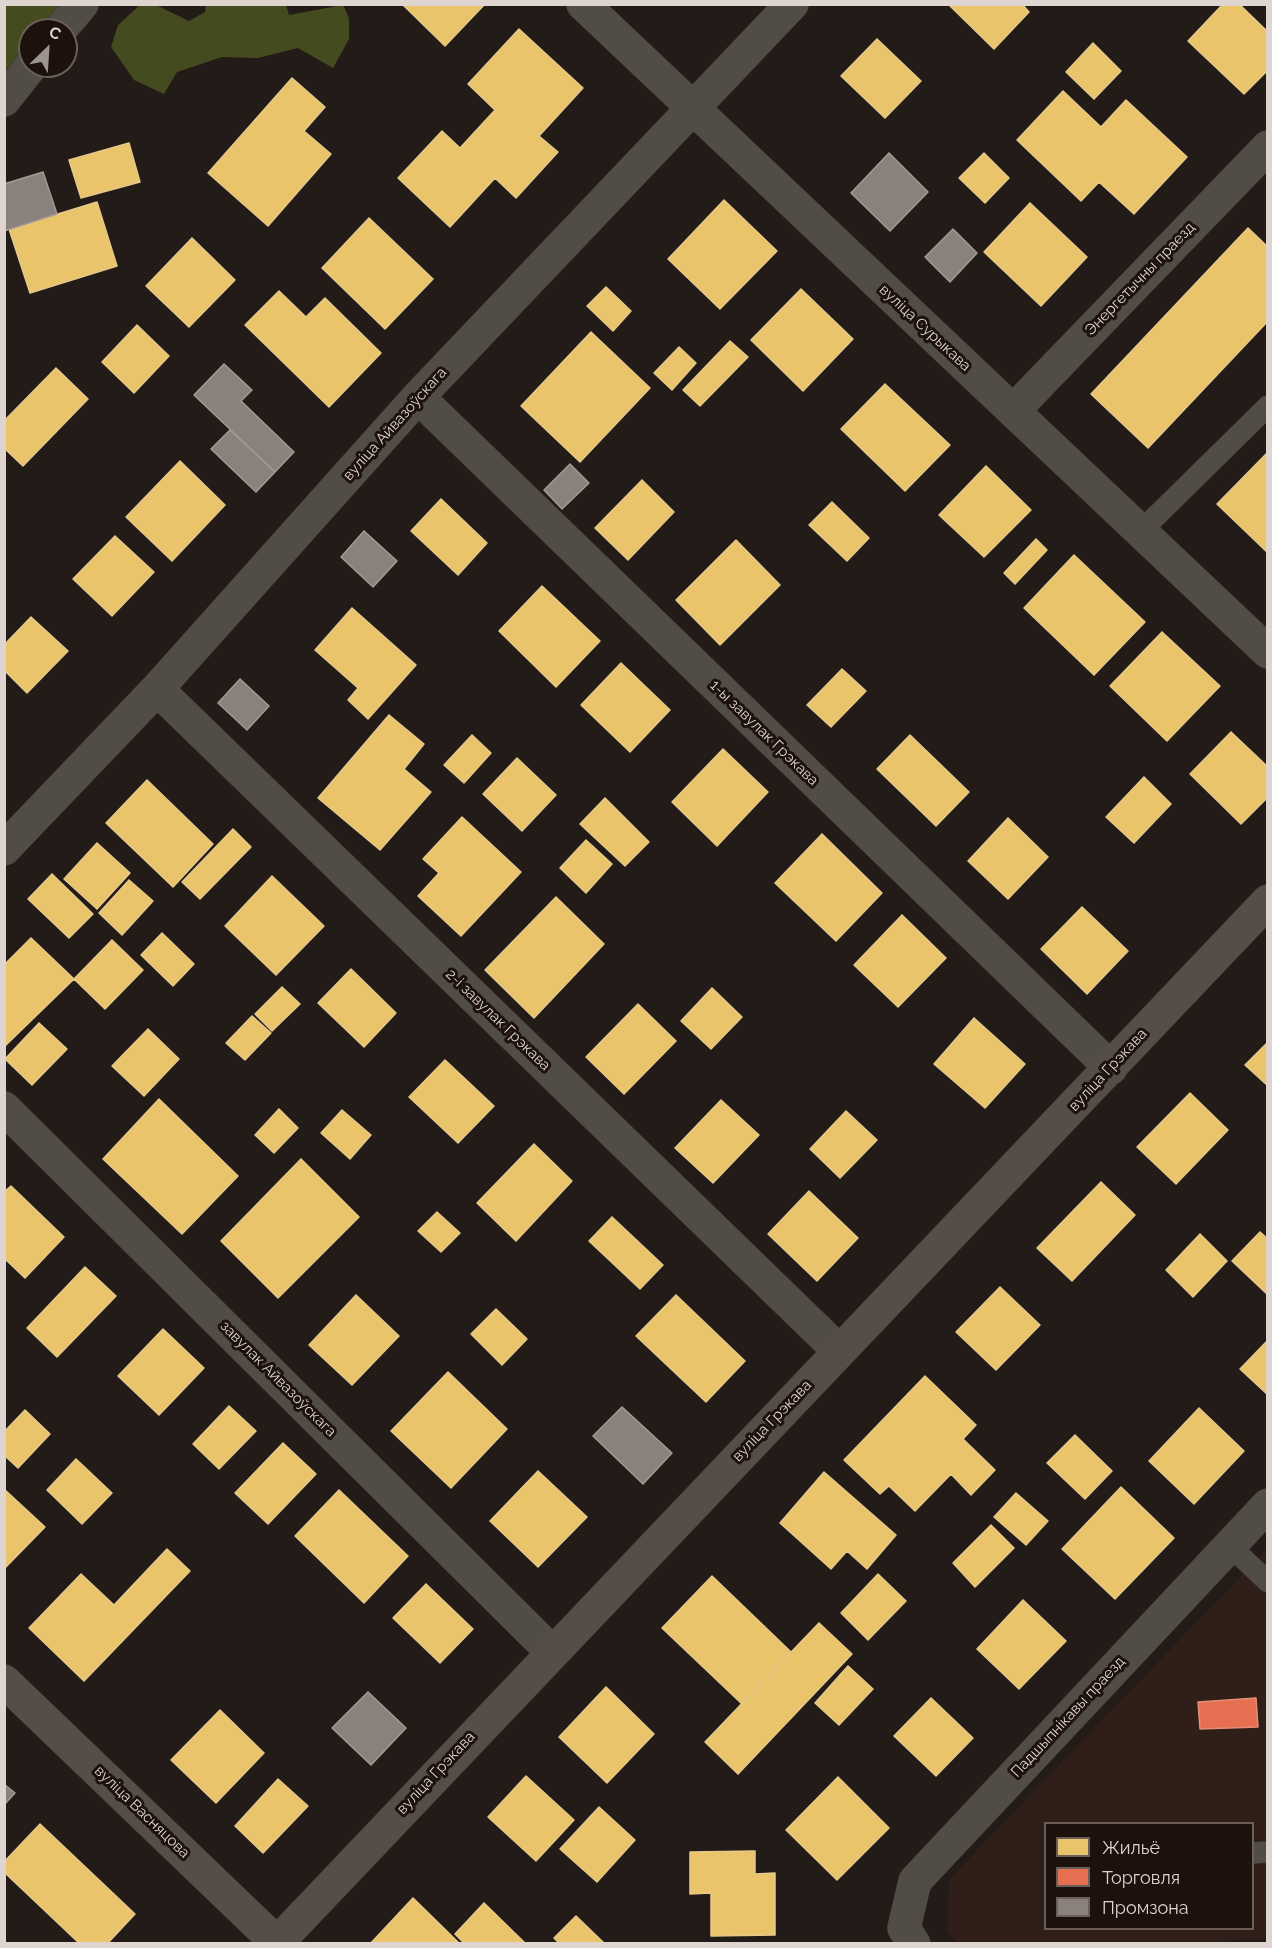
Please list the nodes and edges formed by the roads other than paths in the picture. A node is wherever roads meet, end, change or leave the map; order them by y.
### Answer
1 (82, 4) edge
2 (583, 4) edge
3 (792, 4) edge
4 (70, 18) edge
5 (21, 78) edge
6 (4, 100) edge
7 (692, 109) junction
8 (1268, 147) edge
9 (418, 397) junction
10 (1268, 406) edge
11 (1013, 411) junction
12 (1140, 532) junction
13 (1268, 652) edge
14 (157, 689) junction
15 (4, 849) edge
16 (1268, 901) edge
17 (1111, 1068) junction
18 (4, 1108) edge
19 (839, 1351) junction
20 (1268, 1505) edge
21 (1229, 1545) junction
22 (1268, 1582) edge
23 (551, 1651) junction
24 (4, 1681) edge
25 (278, 1943) edge
26 (914, 1944) edge

1 - 4 street
2 - 7 street, вуліца Сурыкава
3 - 7 street, вуліца Айвазоўскага
5 - 6 street
7 - 9 street, вуліца Айвазоўскага
7 - 11 street, вуліца Сурыкава
8 - 11 street, Энергетычны праезд
9 - 14 street, вуліца Айвазоўскага
9 - 17 street, 1-ы завулак Грэкава
10 - 12 lane
11 - 12 street, вуліца Сурыкава
12 - 13 street, вуліца Сурыкава
14 - 15 street, вуліца Айвазоўскага
14 - 19 street, 2-і завулак Грэкава
16 - 17 street, вуліца Грэкава
17 - 19 street, вуліца Грэкава
18 - 23 street, завулак Айвазоўскага
19 - 23 street, вуліца Грэкава
20 - 21 street, Падшыпнікавы праезд
21 - 22 lane
21 - 26 street, Падшыпнікавы праезд
23 - 25 street, вуліца Грэкава
24 - 25 street, вуліца Васняцова

